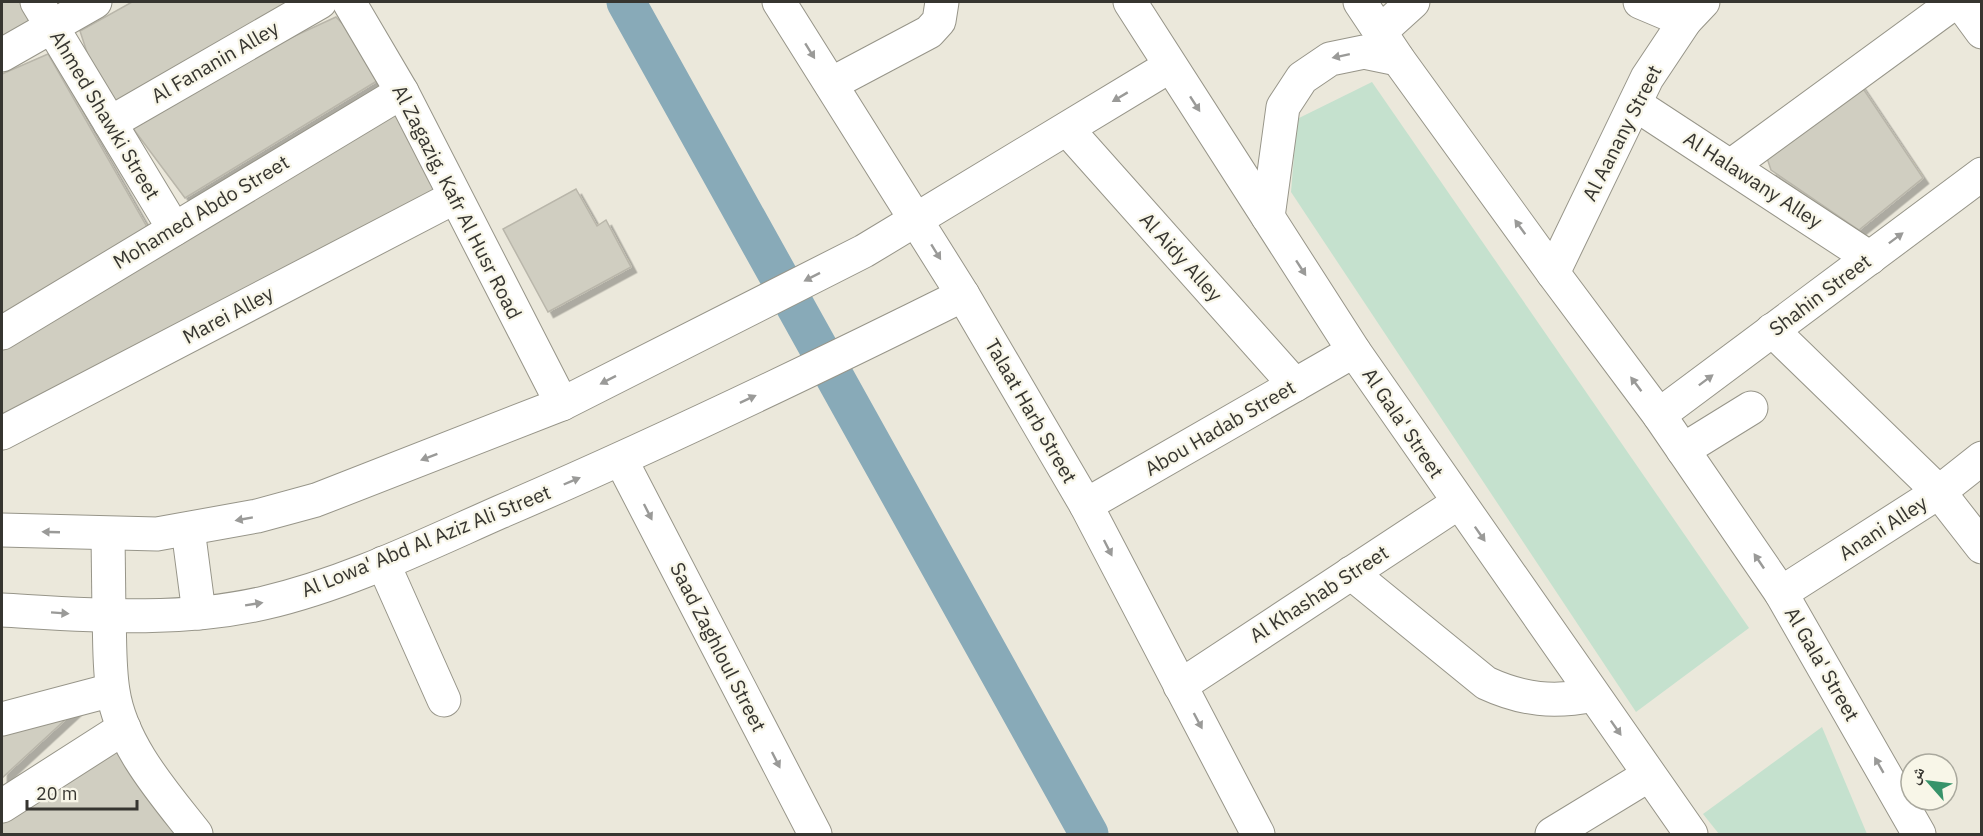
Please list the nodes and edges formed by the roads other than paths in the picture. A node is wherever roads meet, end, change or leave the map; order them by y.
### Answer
1 (95, 2) edge
2 (320, 2) edge
3 (349, 2) edge
4 (779, 2) edge
5 (942, 2) edge
6 (1130, 2) edge
7 (1360, 2) edge
8 (1413, 2) edge
9 (1640, 2) edge
10 (1955, 2) edge
11 (1960, 2) edge
12 (1694, 11) edge
13 (44, 14) edge
14 (1381, 31) junction
15 (1982, 32) edge
16 (2, 55) edge
17 (1398, 59) junction
18 (1170, 66) junction
19 (831, 84) junction
20 (402, 92) junction
21 (1635, 104) junction
22 (110, 123) junction
23 (1067, 129) junction
24 (1732, 165) junction
25 (1982, 174) edge
26 (455, 197) junction
27 (1268, 217) junction
28 (916, 220) junction
29 (174, 229) junction
30 (1870, 258) junction
31 (1553, 273) junction
32 (963, 295) junction
33 (1772, 330) junction
34 (2, 333) edge
35 (1354, 351) junction
36 (1295, 385) junction
37 (562, 404) junction
38 (1751, 408) dead end
39 (1659, 415) junction
40 (2, 433) edge
41 (1683, 450) junction
42 (1982, 458) edge
43 (621, 460) junction
44 (1939, 492) junction
45 (1458, 503) junction
46 (1086, 505) junction
47 (188, 528) junction
48 (2, 530) edge
49 (108, 534) junction
50 (1982, 547) edge
51 (383, 563) junction
52 (1351, 573) junction
53 (1781, 593) junction
54 (2, 610) edge
55 (199, 613) junction
56 (109, 616) junction
57 (1180, 686) junction
58 (112, 690) junction
59 (1593, 695) junction
60 (444, 700) dead end
61 (2, 719) edge
62 (124, 728) junction
63 (1649, 775) junction
64 (2, 806) edge
65 (196, 834) edge
66 (815, 834) edge
67 (1258, 834) edge
68 (1552, 834) edge
69 (1691, 834) edge
70 (1919, 834) edge

1 - 13 main road
2 - 22 main road, Al Fananin Alley
3 - 20 main road, Al Zagazig, Kafr Al Husr Road
4 -> 19 main road, Talaat Harb Street
5 - 19 main road
6 - 18 main road, Al Gala' Street
7 - 14 main road, Al Gala' Street
8 - 14 main road
9 - 12 main road
10 - 24 main road
11 - 15 main road
12 - 21 main road, Al Aanany Street
13 - 16 main road
13 - 22 main road, Ahmed Shawki Street
14 - 17 main road, Al Gala' Street
17 -> 27 main road
31 -> 17 main road, Al Gala' Street
18 -> 23 main road
18 -> 27 main road, Al Gala' Street
19 - 28 main road, Talaat Harb Street
20 - 26 main road, Al Zagazig, Kafr Al Husr Road
20 - 29 main road, Mohamed Abdo Street
21 - 24 main road, Al Halawany Alley
21 - 31 main road, Al Aanany Street
22 - 29 main road, Ahmed Shawki Street
23 - 28 main road
23 - 36 main road, Al Aidy Alley
24 - 30 main road, Al Halawany Alley
30 -> 25 main road, Shahin Street
26 - 37 main road, Al Zagazig, Kafr Al Husr Road
26 - 40 main road, Marei Alley
27 -> 35 main road, Al Gala' Street
28 -> 32 main road, Talaat Harb Street
28 -> 37 main road
29 - 34 main road, Mohamed Abdo Street
30 - 33 main road, Shahin Street
39 -> 31 main road, Al Gala' Street
43 -> 32 main road, Al Lowa' Abd Al Aziz Ali Street
32 - 46 main road, Talaat Harb Street
39 -> 33 main road, Shahin Street
33 - 44 main road
35 - 36 main road, Abou Hadab Street
35 - 45 main road, Al Gala' Street
36 - 46 main road, Abou Hadab Street
37 -> 47 main road
38 - 41 main road
39 - 41 main road, Al Gala' Street
53 -> 41 main road, Al Gala' Street
42 - 44 main road, Anani Alley
51 -> 43 main road, Al Lowa' Abd Al Aziz Ali Street
43 -> 66 main road, Saad Zaghloul Street
44 - 50 main road
44 - 53 main road, Anani Alley
45 - 52 main road, Al Khashab Street
45 -> 59 main road, Al Gala' Street
46 -> 57 main road, Talaat Harb Street
47 - 49 main road
47 - 55 main road
49 -> 48 main road
49 - 56 main road
55 -> 51 main road, Al Lowa' Abd Al Aziz Ali Street
51 - 60 main road
52 - 57 main road, Al Khashab Street
52 - 59 main road
70 -> 53 main road, Al Gala' Street
54 -> 56 main road, Al Lowa' Abd Al Aziz Ali Street
55 - 56 main road, Al Lowa' Abd Al Aziz Ali Street
56 - 58 main road
57 -> 67 main road, Talaat Harb Street
58 - 61 main road
58 - 62 main road
59 -> 63 main road, Al Gala' Street
62 - 64 main road
62 - 65 main road
63 - 68 main road
63 - 69 main road, Al Gala' Street

